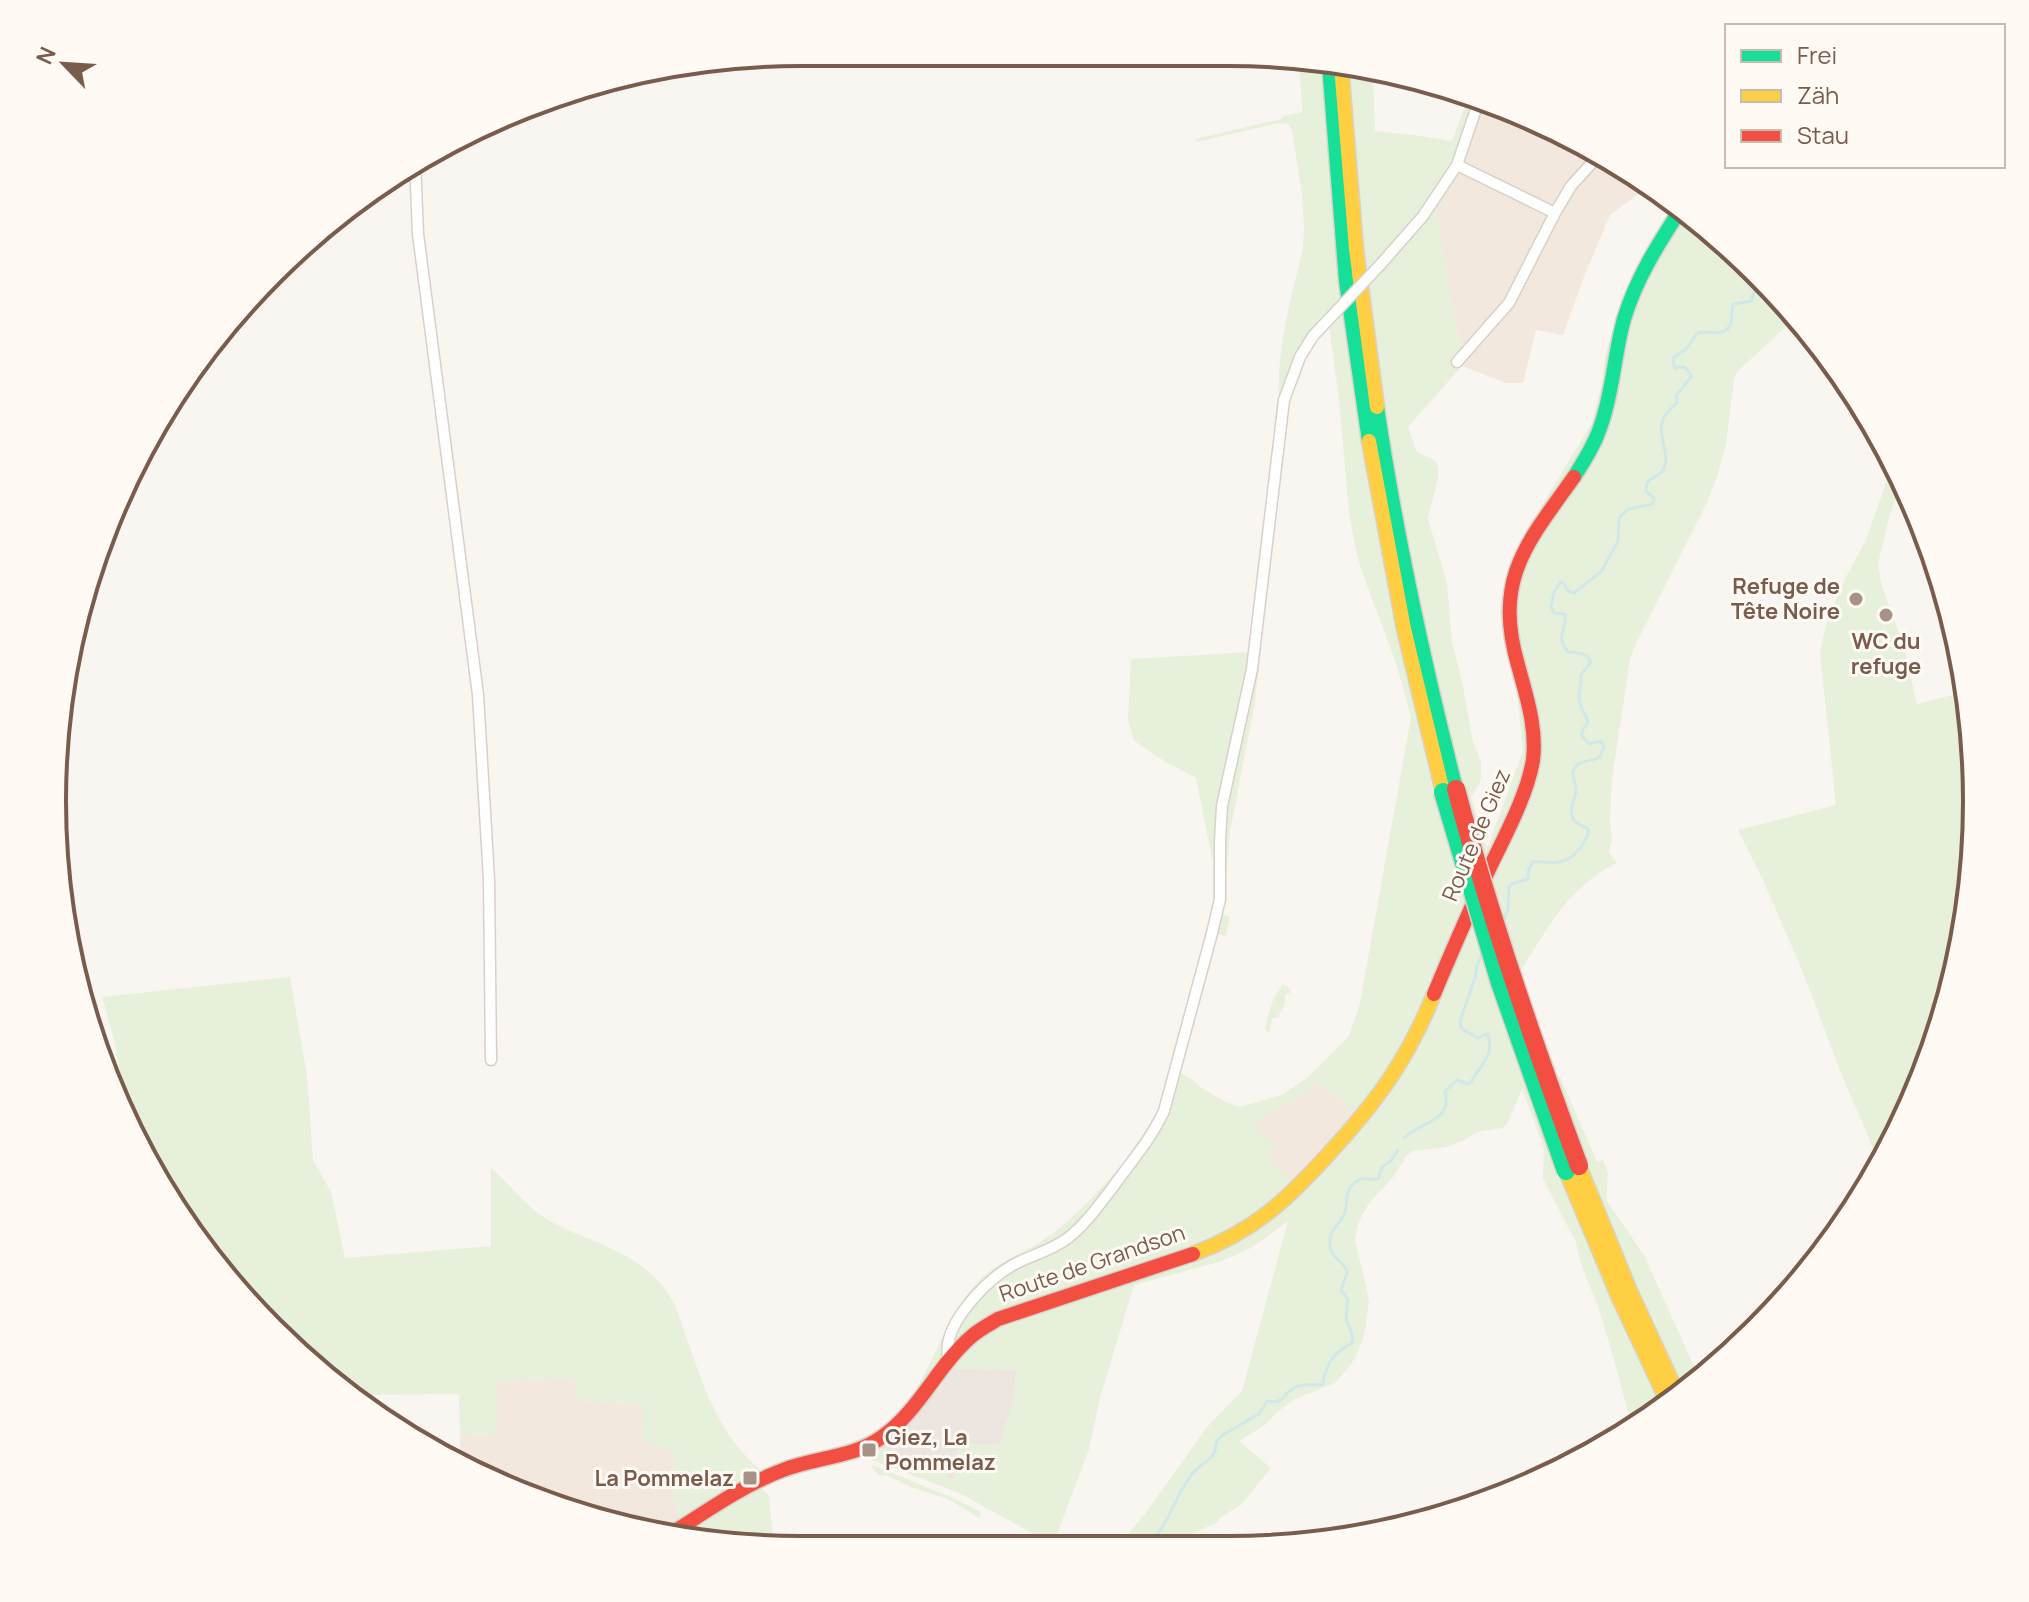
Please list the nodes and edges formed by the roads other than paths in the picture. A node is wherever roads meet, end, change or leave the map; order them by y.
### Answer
1 (1330, 73) edge
2 (1342, 75) edge
3 (1476, 109) edge
4 (1593, 162) edge
5 (1457, 165) junction
6 (416, 175) edge
7 (1555, 213) junction
8 (1675, 218) edge
9 (1457, 362) dead end
10 (1449, 790) junction
11 (1453, 947) joint
12 (491, 1060) dead end
13 (1573, 1168) junction
14 (948, 1362) junction
15 (1673, 1385) edge
16 (1663, 1393) edge
17 (683, 1526) edge

1 - 10 main road
2 - 10 main road
3 - 5 street
4 - 7 street
5 - 7 street
5 - 14 street, bridge
6 - 12 street
7 - 9 street
8 - 11 main road, Route de Giez
10 - 13 main road, bridge
11 - 14 main road, Route de Grandson
13 - 15 main road
13 - 16 main road
14 - 17 main road, Route de Grandson

